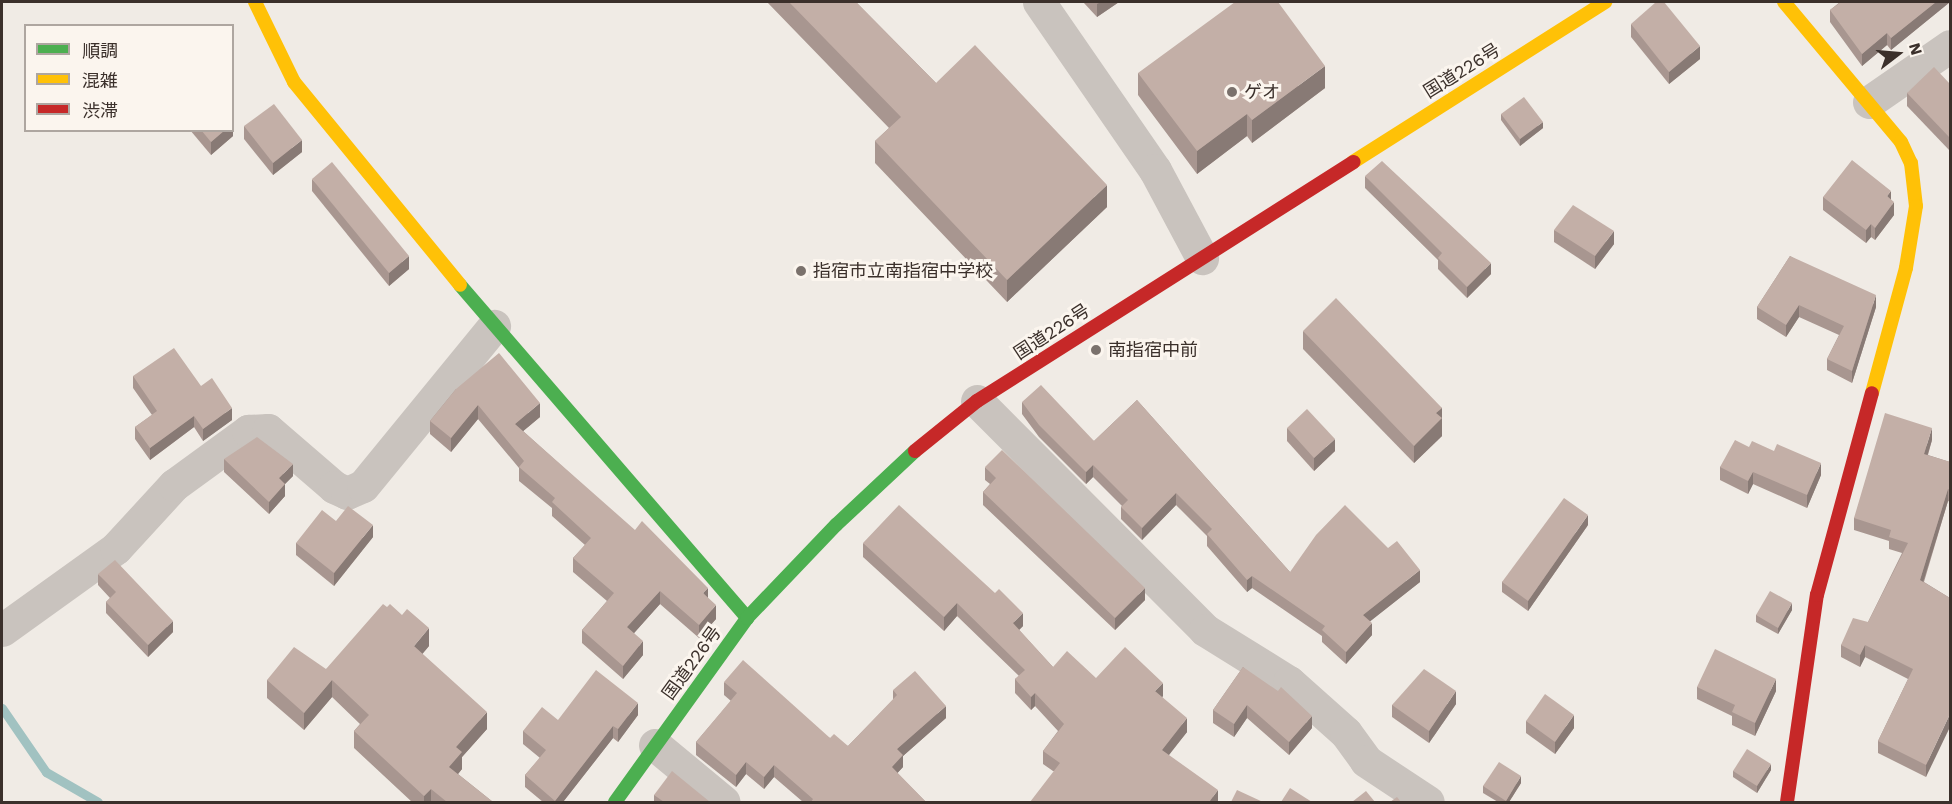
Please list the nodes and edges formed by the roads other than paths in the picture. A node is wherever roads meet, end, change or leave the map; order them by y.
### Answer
1 (255, 2) edge
2 (1039, 2) edge
3 (1605, 2) edge
4 (1784, 2) edge
5 (1950, 46) edge
6 (1869, 102) junction
7 (1202, 258) junction
8 (494, 326) junction
9 (977, 401) junction
10 (747, 618) junction
11 (2, 630) edge
12 (655, 744) junction
13 (615, 802) edge
14 (724, 802) edge
15 (1428, 802) edge
16 (1787, 802) edge

1 - 8 main road
2 - 7 street
3 - 7 main road, 国道226号
4 - 6 main road
5 - 6 street
6 - 16 main road
7 - 9 main road, 国道226号
8 - 10 main road
8 - 11 street
9 - 10 main road, 国道226号
9 - 15 street
10 - 12 main road, 国道226号
12 - 13 main road, 国道226号
12 - 14 street

